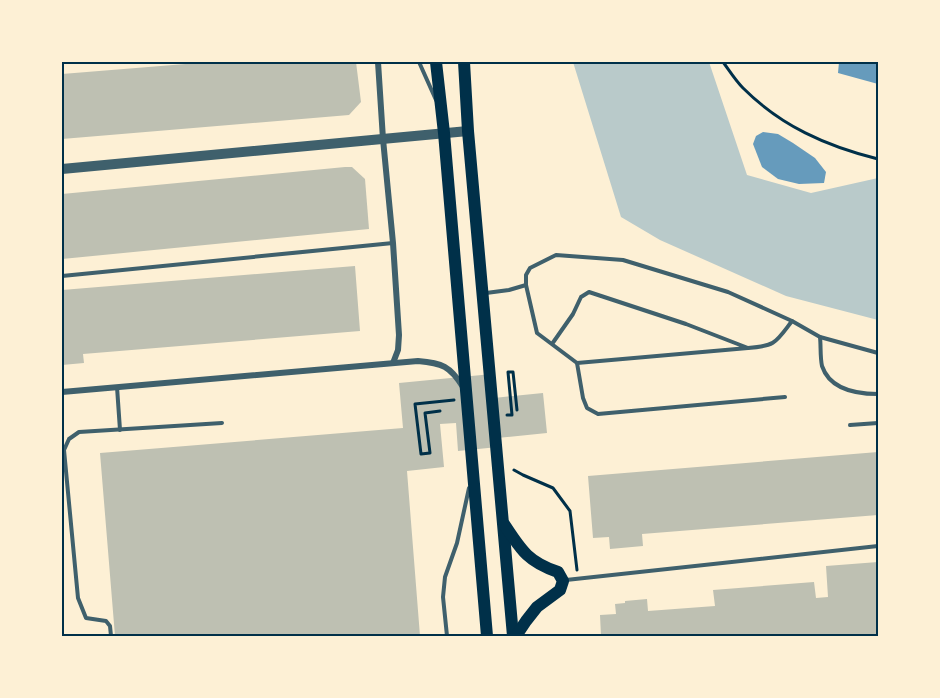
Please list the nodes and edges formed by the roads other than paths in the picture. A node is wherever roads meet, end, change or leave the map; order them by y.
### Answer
1 (378, 62) edge
2 (419, 62) edge
3 (436, 62) edge
4 (464, 62) edge
5 (442, 114) junction
6 (468, 131) junction
7 (444, 133) junction
8 (383, 139) junction
9 (62, 169) edge
10 (393, 243) junction
11 (62, 276) edge
12 (526, 285) junction
13 (482, 293) junction
14 (792, 321) junction
15 (820, 337) junction
16 (552, 344) junction
17 (748, 348) junction
18 (879, 353) edge
19 (393, 363) junction
20 (577, 363) junction
21 (117, 387) junction
22 (62, 392) edge
23 (879, 394) edge
24 (463, 395) junction
25 (785, 397) dead end
26 (222, 423) dead end
27 (879, 423) edge
28 (850, 425) dead end
29 (120, 430) junction
30 (472, 472) junction
31 (503, 523) junction
32 (879, 546) edge
33 (563, 580) junction
34 (111, 636) edge
35 (447, 636) edge
36 (487, 636) edge
37 (514, 636) edge

1 - 8 street
2 - 5 lane
3 - 5 main road
4 - 6 main road
5 - 7 main road
6 - 7 street
6 - 13 main road
7 - 8 street
7 - 24 main road
8 - 9 street
8 - 10 street
10 - 11 lane
10 - 19 street
12 - 13 lane
12 - 14 lane
12 - 16 lane
13 - 31 main road
14 - 15 lane
14 - 17 lane
15 - 18 lane
15 - 23 lane
16 - 17 lane
16 - 20 lane
17 - 20 lane
19 - 21 street
19 - 24 street
20 - 25 lane
21 - 22 street
21 - 29 lane
24 - 30 main road
26 - 29 lane
27 - 28 lane
29 - 34 lane
30 - 35 lane
30 - 36 main road
31 - 33 main road
31 - 37 main road
32 - 33 lane
33 - 37 main road

